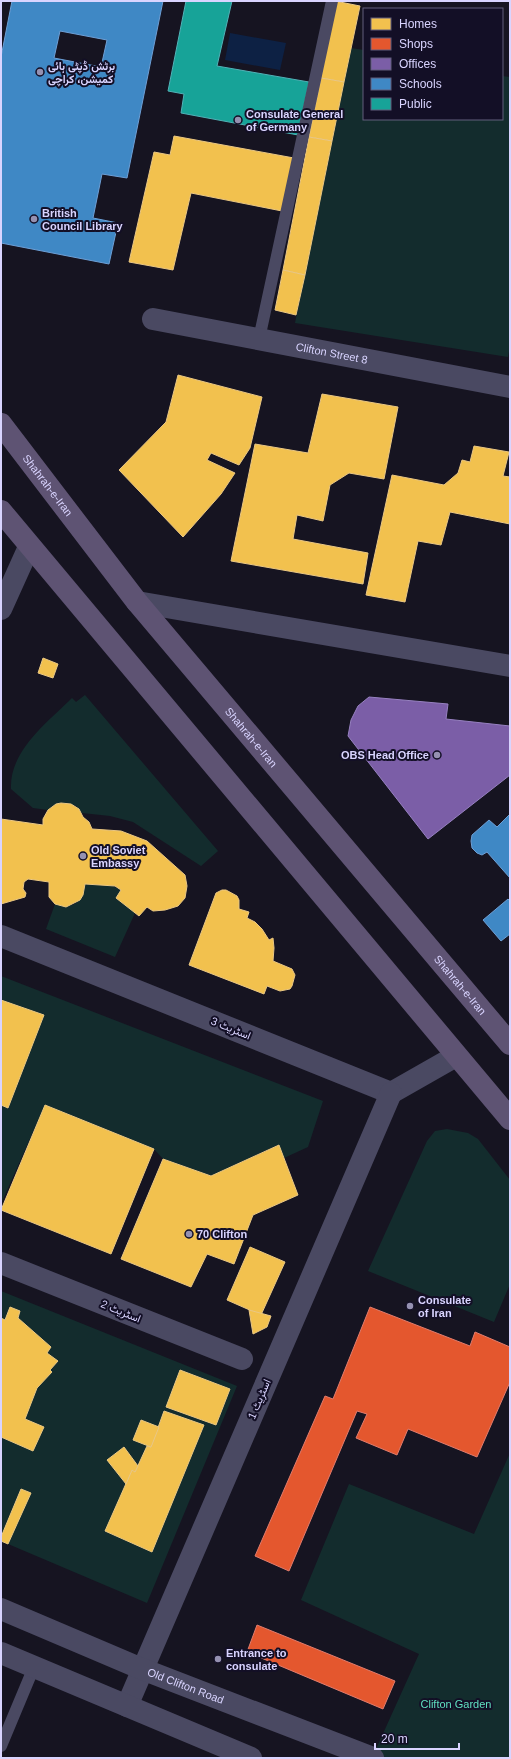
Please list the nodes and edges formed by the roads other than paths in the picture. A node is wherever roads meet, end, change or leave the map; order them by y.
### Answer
1 (332, 1) edge
2 (153, 319) dead end
3 (259, 339) junction
4 (510, 386) edge
5 (1, 424) edge
6 (1, 512) edge
7 (29, 547) junction
8 (137, 602) junction
9 (1, 610) edge
10 (510, 666) edge
11 (1, 936) edge
12 (510, 1044) edge
13 (456, 1056) junction
14 (391, 1093) junction
15 (510, 1119) edge
16 (1, 1263) edge
17 (242, 1359) dead end
18 (1, 1609) edge
19 (1, 1653) edge
20 (34, 1667) junction
21 (142, 1669) junction
22 (127, 1706) junction
23 (1, 1746) edge
24 (251, 1758) edge
25 (373, 1758) edge

1 - 3 lane
2 - 3 street, Clifton Street 8
3 - 4 street, Clifton Street 8
5 - 8 main road, Shahrah-e-Iran
6 - 7 main road
7 - 9 street
7 - 13 main road
8 - 10 street
8 - 12 main road, Shahrah-e-Iran
11 - 14 street, اسٹریٹ 3
13 - 14 street
13 - 15 main road
14 - 21 street, اسٹریٹ 1
16 - 17 street, اسٹریٹ 2
18 - 21 street, Old Clifton Road
19 - 20 street
20 - 22 street
20 - 23 lane
21 - 22 street, اسٹریٹ 1
21 - 25 street, Old Clifton Road
22 - 24 street

